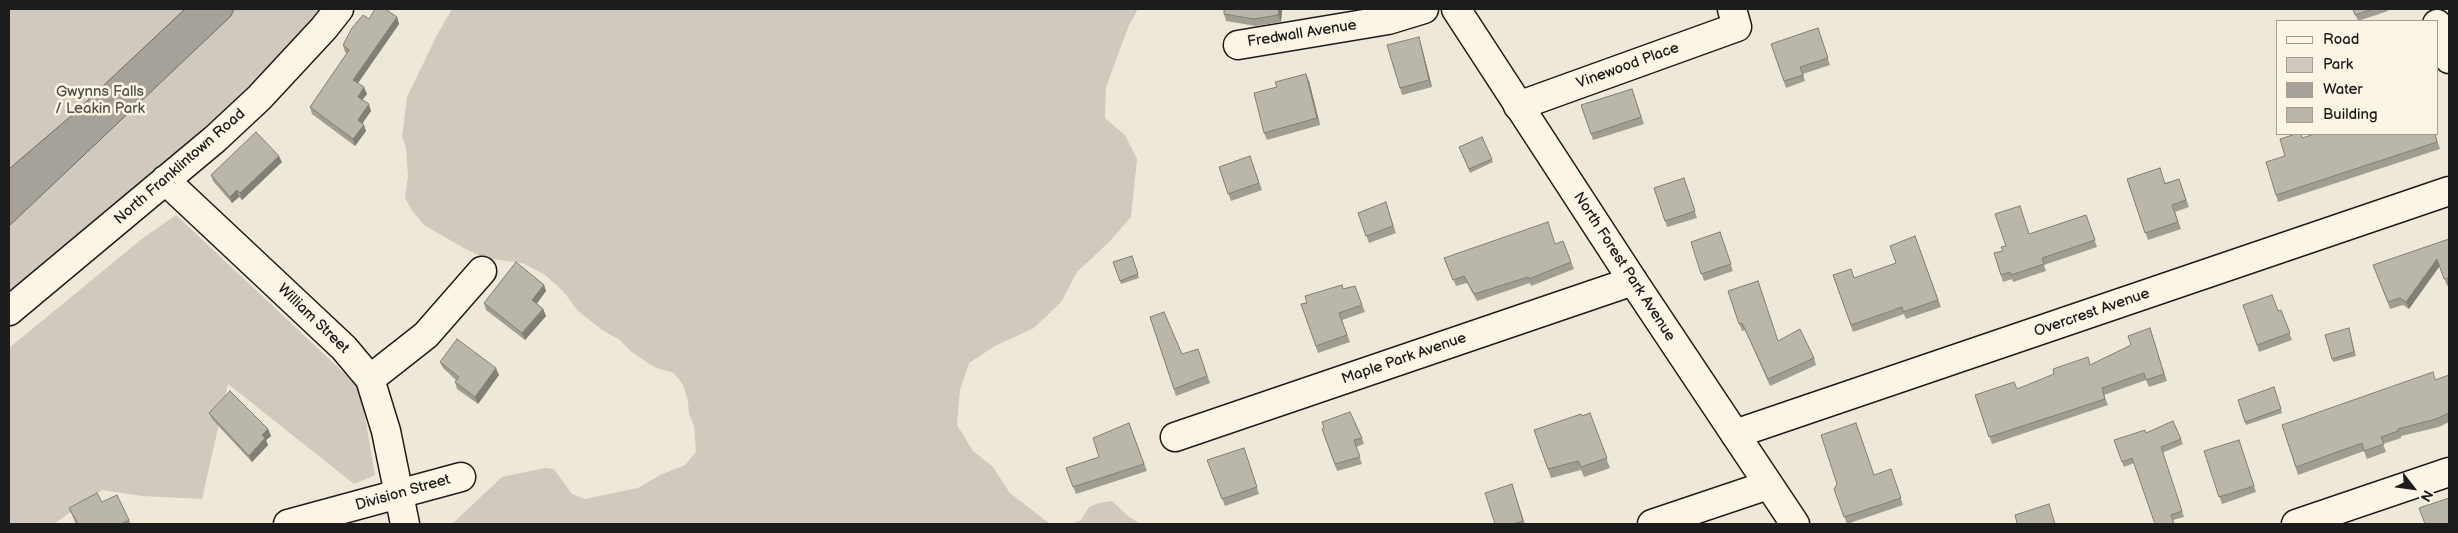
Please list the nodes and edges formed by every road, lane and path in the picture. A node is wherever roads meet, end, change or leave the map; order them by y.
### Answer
1 (339, 9) edge
2 (1424, 9) edge
3 (1456, 9) edge
4 (1735, 18) edge
5 (2438, 29) edge
6 (1238, 45) dead end
7 (2449, 59) edge
8 (1518, 106) junction
9 (165, 180) junction
10 (2449, 191) edge
11 (482, 271) dead end
12 (1633, 282) junction
13 (9, 312) edge
14 (370, 379) junction
15 (1735, 434) junction
16 (1175, 437) dead end
17 (2449, 472) edge
18 (461, 477) dead end
19 (1768, 485) junction
20 (399, 495) junction
21 (288, 524) edge
22 (405, 524) edge
23 (1652, 524) edge
24 (1795, 524) edge
25 (2296, 524) edge

1 - 9 street, North Franklintown Road
2 - 6 street, Fredwall Avenue
3 - 8 street, North Forest Park Avenue
4 - 8 street, Vinewood Place
5 - 7 street
8 - 12 street, North Forest Park Avenue
9 - 13 street, North Franklintown Road
9 - 14 street, William Street
10 - 15 street, Overcrest Avenue
11 - 14 street
12 - 15 street, North Forest Park Avenue
12 - 16 street, Maple Park Avenue
14 - 20 street, William Street
15 - 19 street, North Forest Park Avenue
17 - 25 street
18 - 20 street, Division Street
19 - 23 street
19 - 24 street, North Forest Park Avenue
20 - 21 street, Division Street
20 - 22 street, William Street

